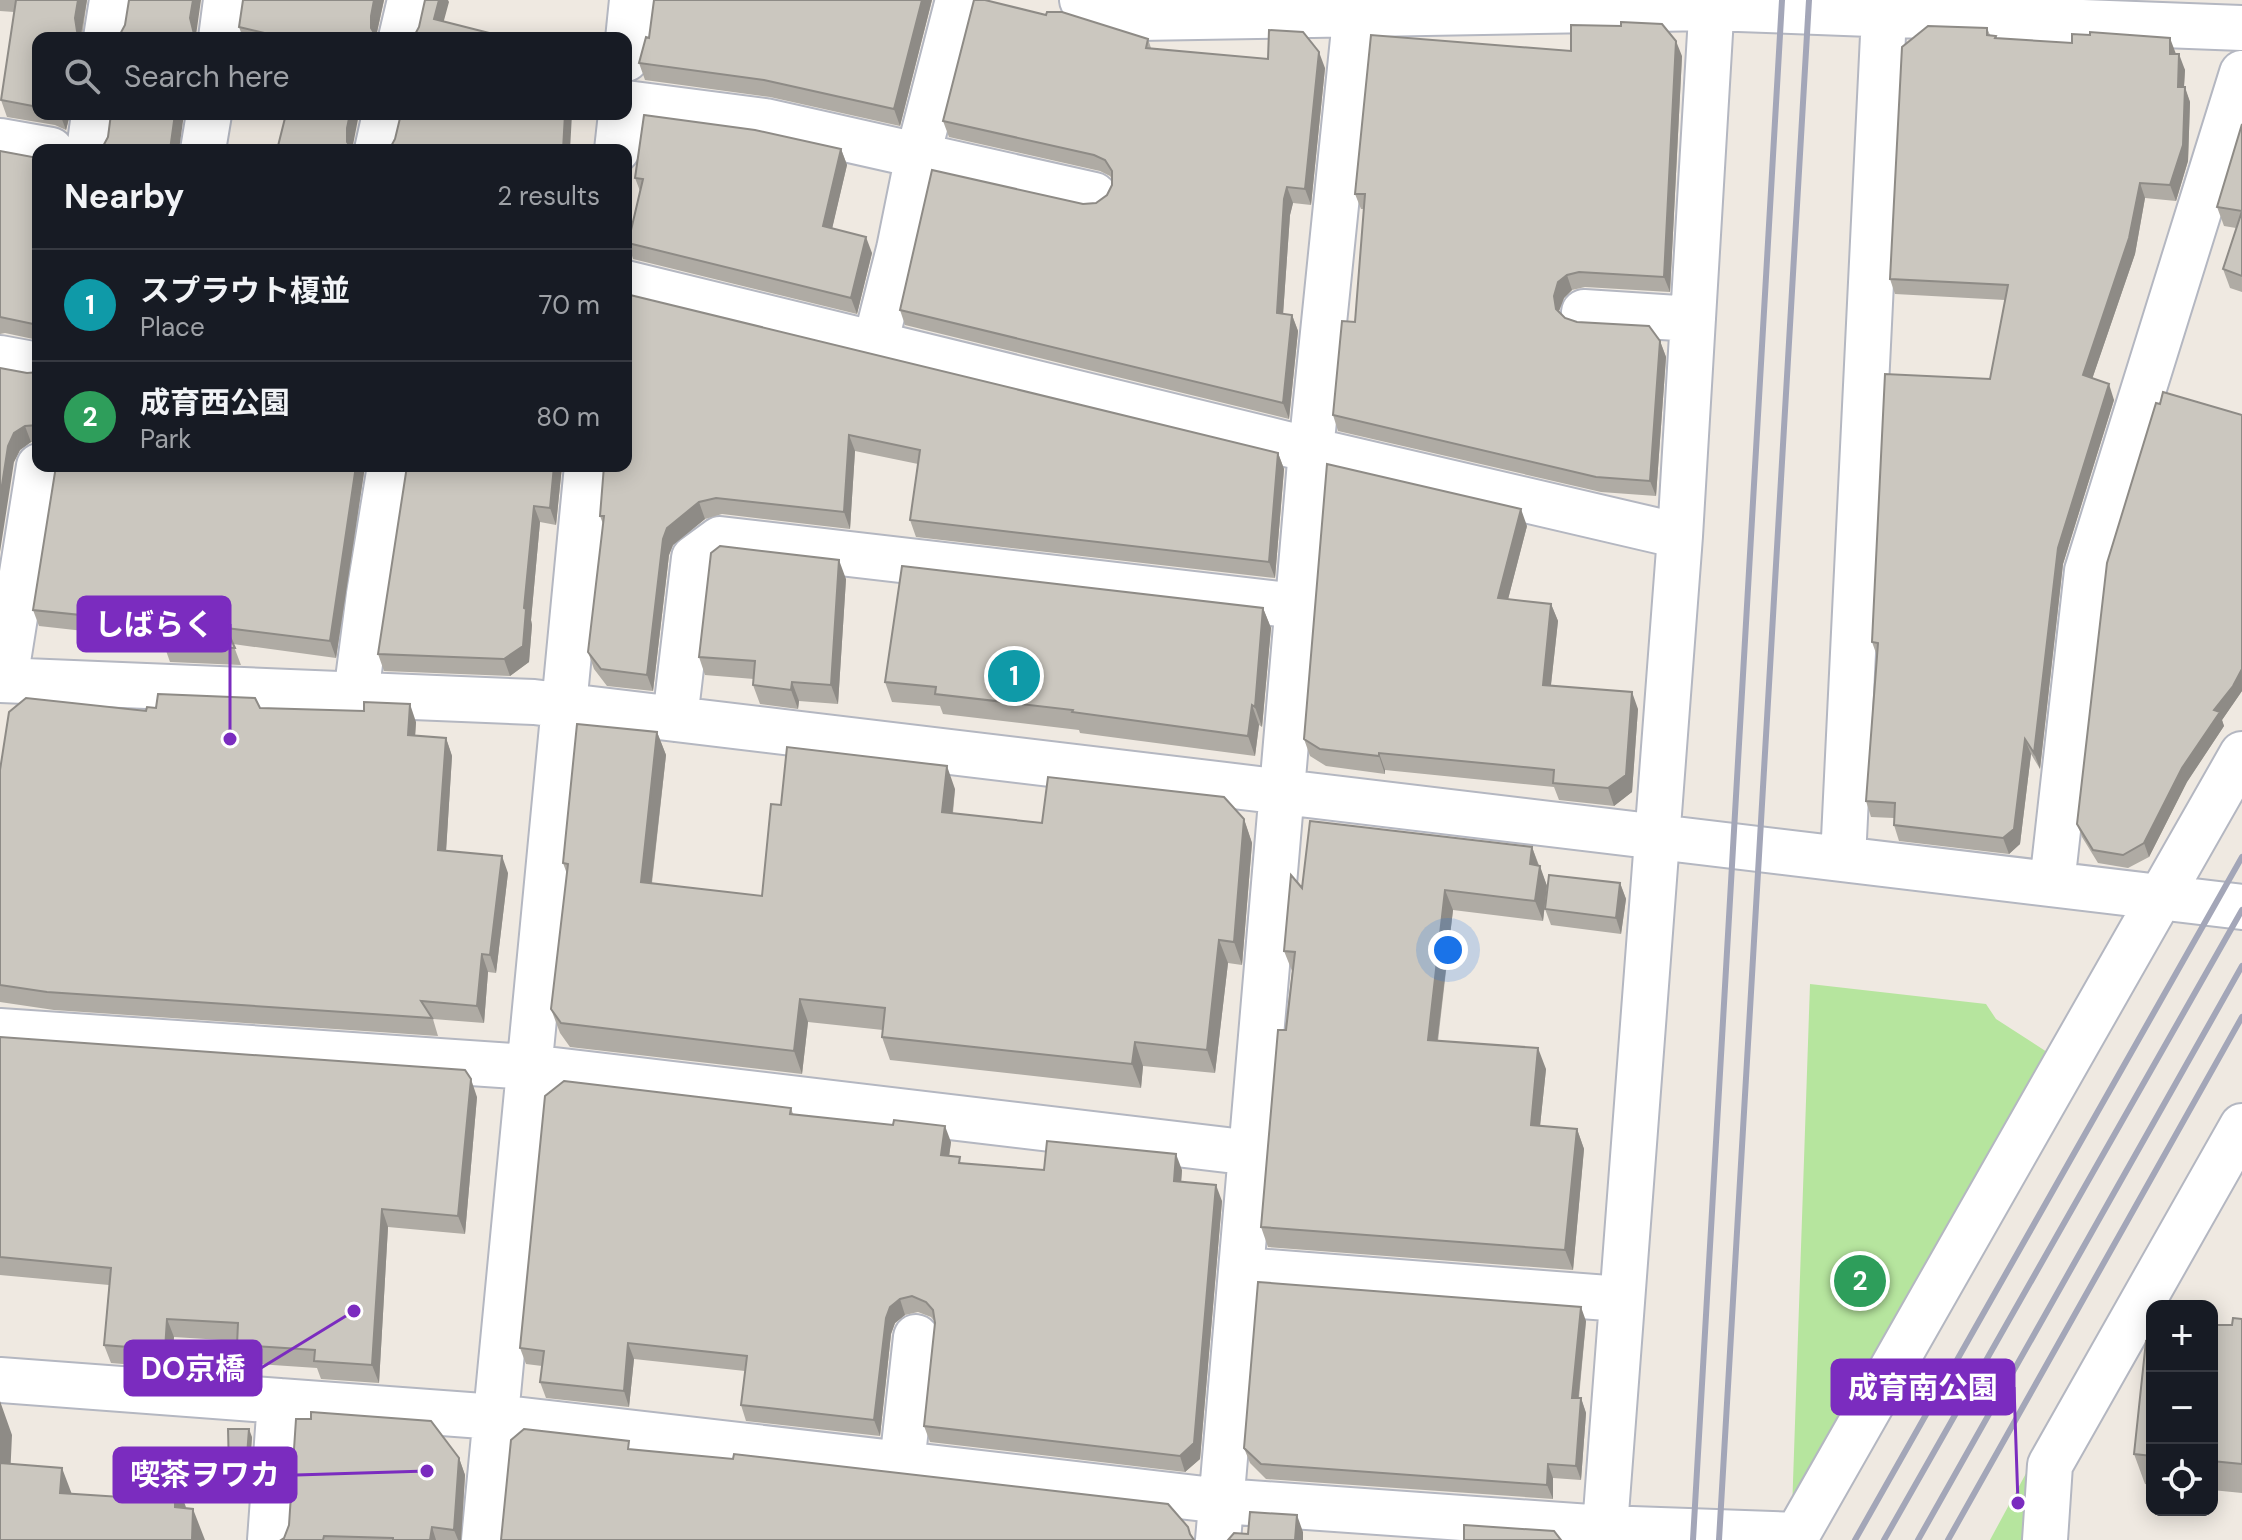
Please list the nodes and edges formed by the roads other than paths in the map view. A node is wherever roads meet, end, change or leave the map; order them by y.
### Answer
1 (112, 0) edge
2 (226, 0) edge
3 (410, 0) edge
4 (632, 0) edge
5 (958, 0) edge
6 (1084, 0) edge
7 (1711, 4) edge
8 (1357, 7) edge
9 (1883, 7) edge
10 (2242, 28) edge
11 (107, 32) edge
12 (222, 32) edge
13 (402, 32) edge
14 (629, 32) edge
15 (2242, 73) edge
16 (632, 104) edge
17 (93, 120) edge
18 (208, 120) edge
19 (384, 120) edge
20 (620, 120) edge
21 (0, 141) edge
22 (90, 144) edge
23 (204, 144) edge
24 (378, 144) edge
25 (618, 144) edge
26 (32, 147) edge
27 (918, 155) junction
28 (1094, 195) dead end
29 (632, 284) edge
30 (1584, 312) dead end
31 (1693, 319) junction
32 (875, 344) junction
33 (0, 358) edge
34 (32, 364) edge
35 (1311, 450) junction
36 (36, 472) edge
37 (389, 472) edge
38 (586, 472) edge
39 (16, 513) edge
40 (1680, 536) junction
41 (1297, 606) junction
42 (0, 680) edge
43 (356, 695) junction
44 (564, 706) junction
45 (675, 719) junction
46 (2242, 754) edge
47 (1280, 791) junction
48 (1657, 836) junction
49 (1843, 859) junction
50 (2052, 884) junction
51 (2162, 897) junction
52 (2242, 907) edge
53 (0, 1031) edge
54 (529, 1067) junction
55 (2242, 1126) edge
56 (1252, 1153) junction
57 (1242, 1270) junction
58 (1621, 1299) junction
59 (916, 1337) dead end
60 (0, 1380) edge
61 (280, 1401) junction
62 (496, 1417) junction
63 (902, 1464) junction
64 (1220, 1520) edge
65 (1604, 1534) edge
66 (270, 1540) edge
67 (484, 1540) edge
68 (2045, 1540) edge

1 - 11 street
2 - 12 street
3 - 13 street
4 - 14 street
5 - 27 street
6 - 8 street
7 - 8 street
7 - 9 street
7 - 31 street
8 - 35 street
9 - 10 street
9 - 49 street
15 - 50 street
16 - 27 street
17 - 22 street
18 - 23 street
19 - 24 street
20 - 25 street
21 - 26 street
27 - 28 street
27 - 32 street
29 - 32 street
30 - 31 street
31 - 40 street
32 - 35 street
33 - 34 street
35 - 40 street
35 - 41 street
36 - 39 street
37 - 43 street
38 - 44 street
39 - 42 street
40 - 48 street
41 - 45 street
41 - 47 street
42 - 43 street
43 - 44 street
44 - 45 street
44 - 54 street
45 - 47 street
46 - 51 street
47 - 48 street
47 - 56 street
48 - 49 street
48 - 58 street
49 - 50 street
50 - 51 street
51 - 52 street
51 - 65 street
53 - 54 street
54 - 56 street
54 - 62 street
55 - 68 street
56 - 57 street
57 - 58 street
57 - 64 street
58 - 65 street
59 - 63 street
60 - 61 street
61 - 62 street
61 - 66 street
62 - 63 street
62 - 67 street
63 - 64 street
64 - 65 street

